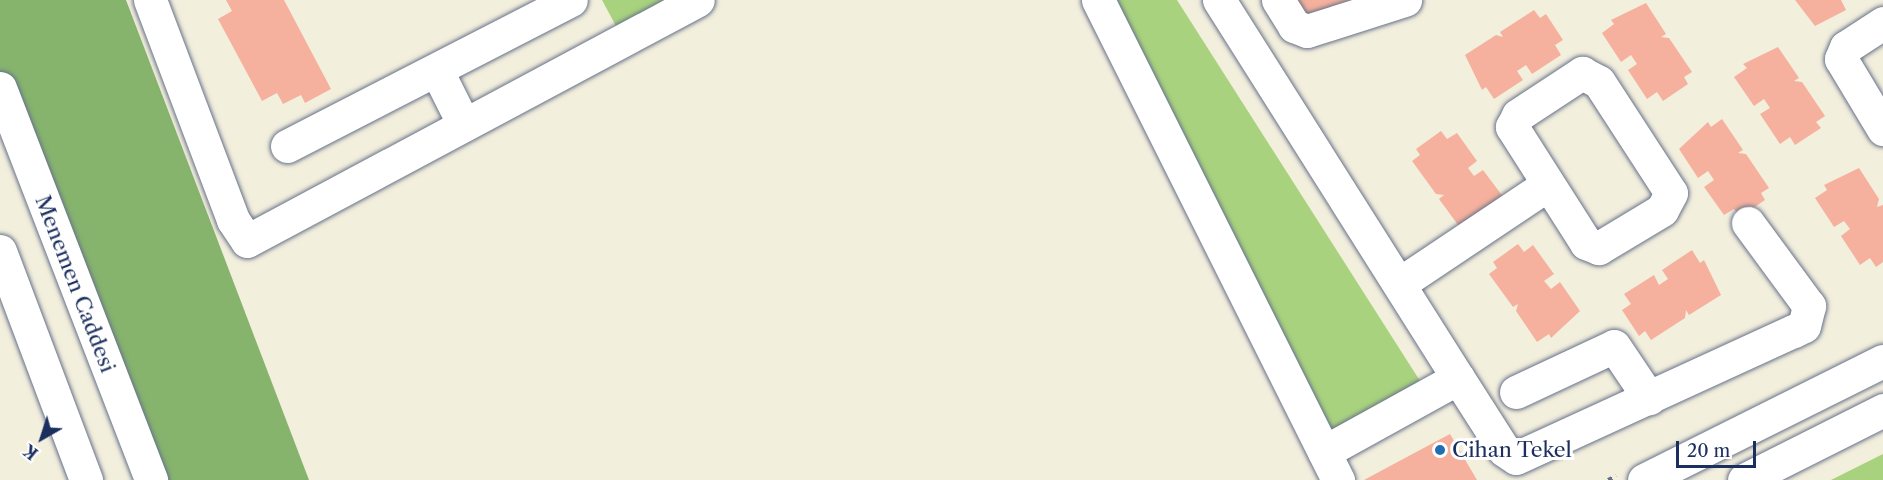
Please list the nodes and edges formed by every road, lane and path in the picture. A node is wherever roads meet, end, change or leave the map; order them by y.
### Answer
1 (150, 0) edge
2 (571, 0) edge
3 (698, 0) edge
4 (1098, 0) edge
5 (1220, 0) edge
6 (1278, 0) edge
7 (1405, 0) edge
8 (1883, 23) edge
9 (437, 71) junction
10 (0, 88) edge
11 (464, 125) junction
12 (1883, 129) edge
13 (286, 146) dead end
14 (1547, 185) junction
15 (1748, 223) dead end
16 (0, 251) edge
17 (1399, 284) junction
18 (1883, 361) edge
19 (1458, 378) junction
20 (1516, 392) dead end
21 (1649, 398) junction
22 (1883, 410) edge
23 (1331, 466) edge
24 (86, 480) edge
25 (152, 480) edge
26 (1644, 480) edge
27 (1744, 480) edge

1 - 11 street
2 - 9 street
3 - 11 street
4 - 23 street
5 - 17 street
6 - 7 street
8 - 12 street
9 - 11 street
9 - 13 street
10 - 25 street, Menemen Caddesi
14 - 14 street
14 - 17 street
15 - 21 street
16 - 24 street
17 - 19 street
18 - 26 street
19 - 21 street
19 - 23 street
20 - 21 street
22 - 27 street

